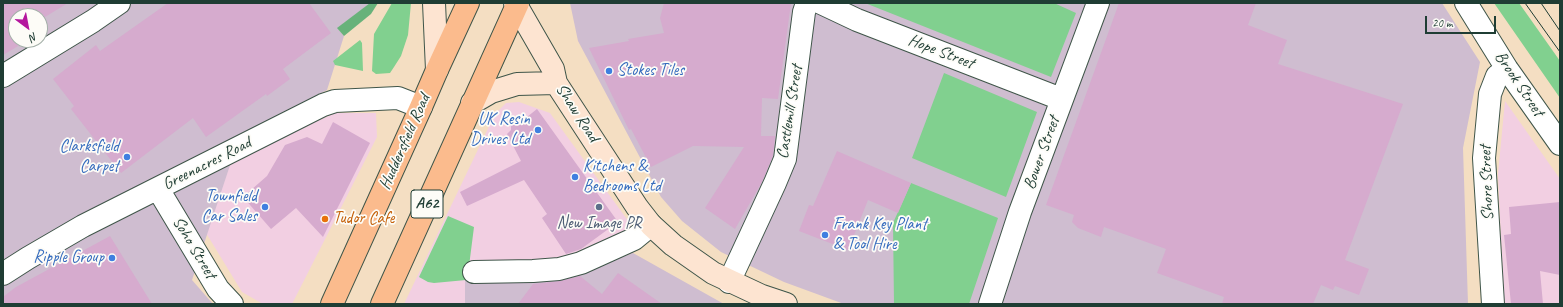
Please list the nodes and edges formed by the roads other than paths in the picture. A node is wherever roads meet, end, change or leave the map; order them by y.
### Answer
1 (119, 3) edge
2 (434, 3) edge
3 (468, 3) edge
4 (807, 3) edge
5 (821, 3) edge
6 (1098, 3) edge
7 (1466, 3) edge
8 (517, 4) edge
9 (1507, 69) junction
10 (437, 70) junction
11 (3, 76) edge
12 (556, 83) junction
13 (1061, 100) junction
14 (472, 103) junction
15 (421, 107) junction
16 (1560, 144) edge
17 (158, 189) junction
18 (651, 225) junction
19 (474, 272) dead end
20 (3, 274) edge
21 (730, 282) junction
22 (232, 304) edge
23 (332, 304) edge
24 (382, 304) edge
25 (786, 304) edge
26 (990, 304) edge
27 (1493, 304) edge

1 - 11 street
2 - 10 main road
3 - 10 main road, Huddersfield Road / A62
4 - 21 street, Castlemill Street
5 - 13 street, Hope Street
6 - 13 street, Bower Street
7 - 9 street, Brook Street
8 - 12 main road, Shaw Road
8 - 14 main road, A62
9 - 16 street, Brook Street
9 - 27 street, Shore Street
10 - 15 main road, Huddersfield Road / A62
12 - 14 main road
12 - 18 main road, Shaw Road
13 - 26 street, Bower Street
14 - 24 main road, A62
15 - 17 street, Greenacres Road
15 - 23 main road, Huddersfield Road / A62
17 - 20 street, Greenacres Road
17 - 22 street, Soho Street
18 - 19 street
18 - 21 main road, Shaw Road
21 - 25 main road, Shaw Road

